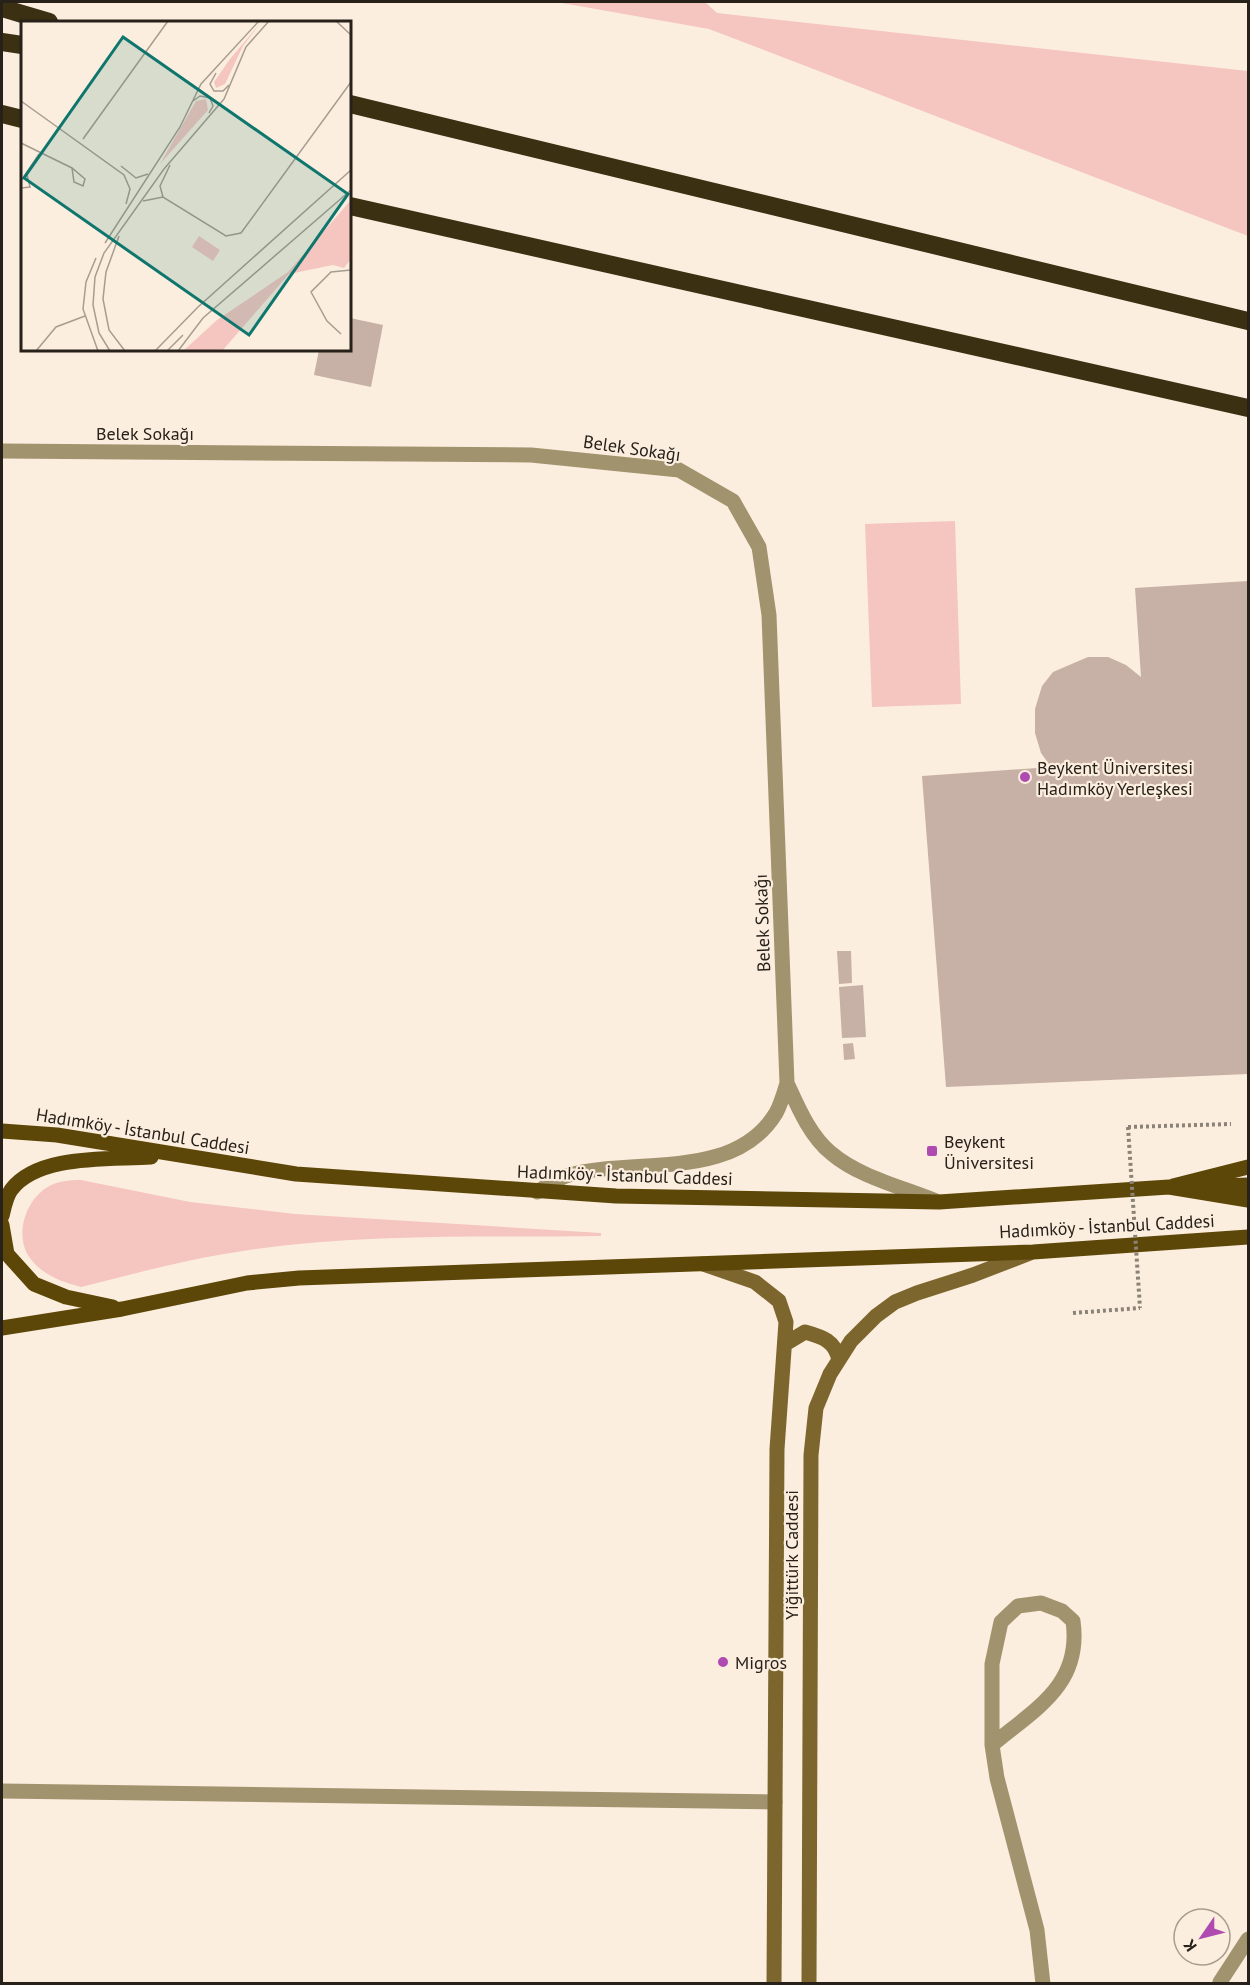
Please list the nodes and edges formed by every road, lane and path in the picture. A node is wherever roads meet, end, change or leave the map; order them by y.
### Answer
1 (2, 8) edge
2 (46, 21) edge
3 (2, 42) edge
4 (21, 45) edge
5 (351, 104) edge
6 (2, 114) edge
7 (21, 120) edge
8 (21, 120) edge
9 (2, 121) edge
10 (351, 206) edge
11 (1248, 321) edge
12 (1248, 408) edge
13 (2, 451) edge
14 (787, 1083) junction
15 (1232, 1124) dead end
16 (2, 1131) edge
17 (174, 1155) junction
18 (1248, 1167) edge
19 (1248, 1185) edge
20 (1169, 1187) junction
21 (537, 1192) junction
22 (1248, 1200) edge
23 (939, 1202) junction
24 (2, 1216) edge
25 (2, 1225) edge
26 (1248, 1237) edge
27 (1033, 1252) junction
28 (700, 1263) junction
29 (122, 1309) junction
30 (1073, 1314) dead end
31 (2, 1328) edge
32 (785, 1344) junction
33 (839, 1360) junction
34 (992, 1745) junction
35 (2, 1791) edge
36 (775, 1802) junction
37 (1248, 1939) edge
38 (774, 1983) edge
39 (809, 1983) edge
40 (1043, 1983) edge
41 (1219, 1983) edge

1 - 2 highway
3 - 4 highway
5 - 11 highway
6 - 7 highway
8 - 9 highway
10 - 12 highway
13 - 14 street, Belek Sokağı
14 - 21 street, Belek Sokağı
14 - 23 street, Belek Sokağı
15 - 30 path, bridge
16 - 17 main road, Hadımköy - İstanbul Caddesi
17 - 21 main road, Hadımköy - İstanbul Caddesi
17 - 24 main road
18 - 20 main road
19 - 20 main road
20 - 22 main road, Hadımköy - İstanbul Caddesi
20 - 23 main road, Hadımköy - İstanbul Caddesi
21 - 23 main road, Hadımköy - İstanbul Caddesi
25 - 29 main road
26 - 27 main road, Hadımköy - İstanbul Caddesi
27 - 28 main road, Hadımköy - İstanbul Caddesi
27 - 33 main road, Yiğittürk Caddesi
28 - 29 main road, Hadımköy - İstanbul Caddesi
28 - 32 main road, Yiğittürk Caddesi
29 - 31 main road, Hadımköy - İstanbul Caddesi
32 - 33 main road
32 - 36 main road, Yiğittürk Caddesi
33 - 39 main road, Yiğittürk Caddesi
34 - 34 street
34 - 40 street
35 - 36 street
36 - 38 main road, Yiğittürk Caddesi
37 - 41 street

